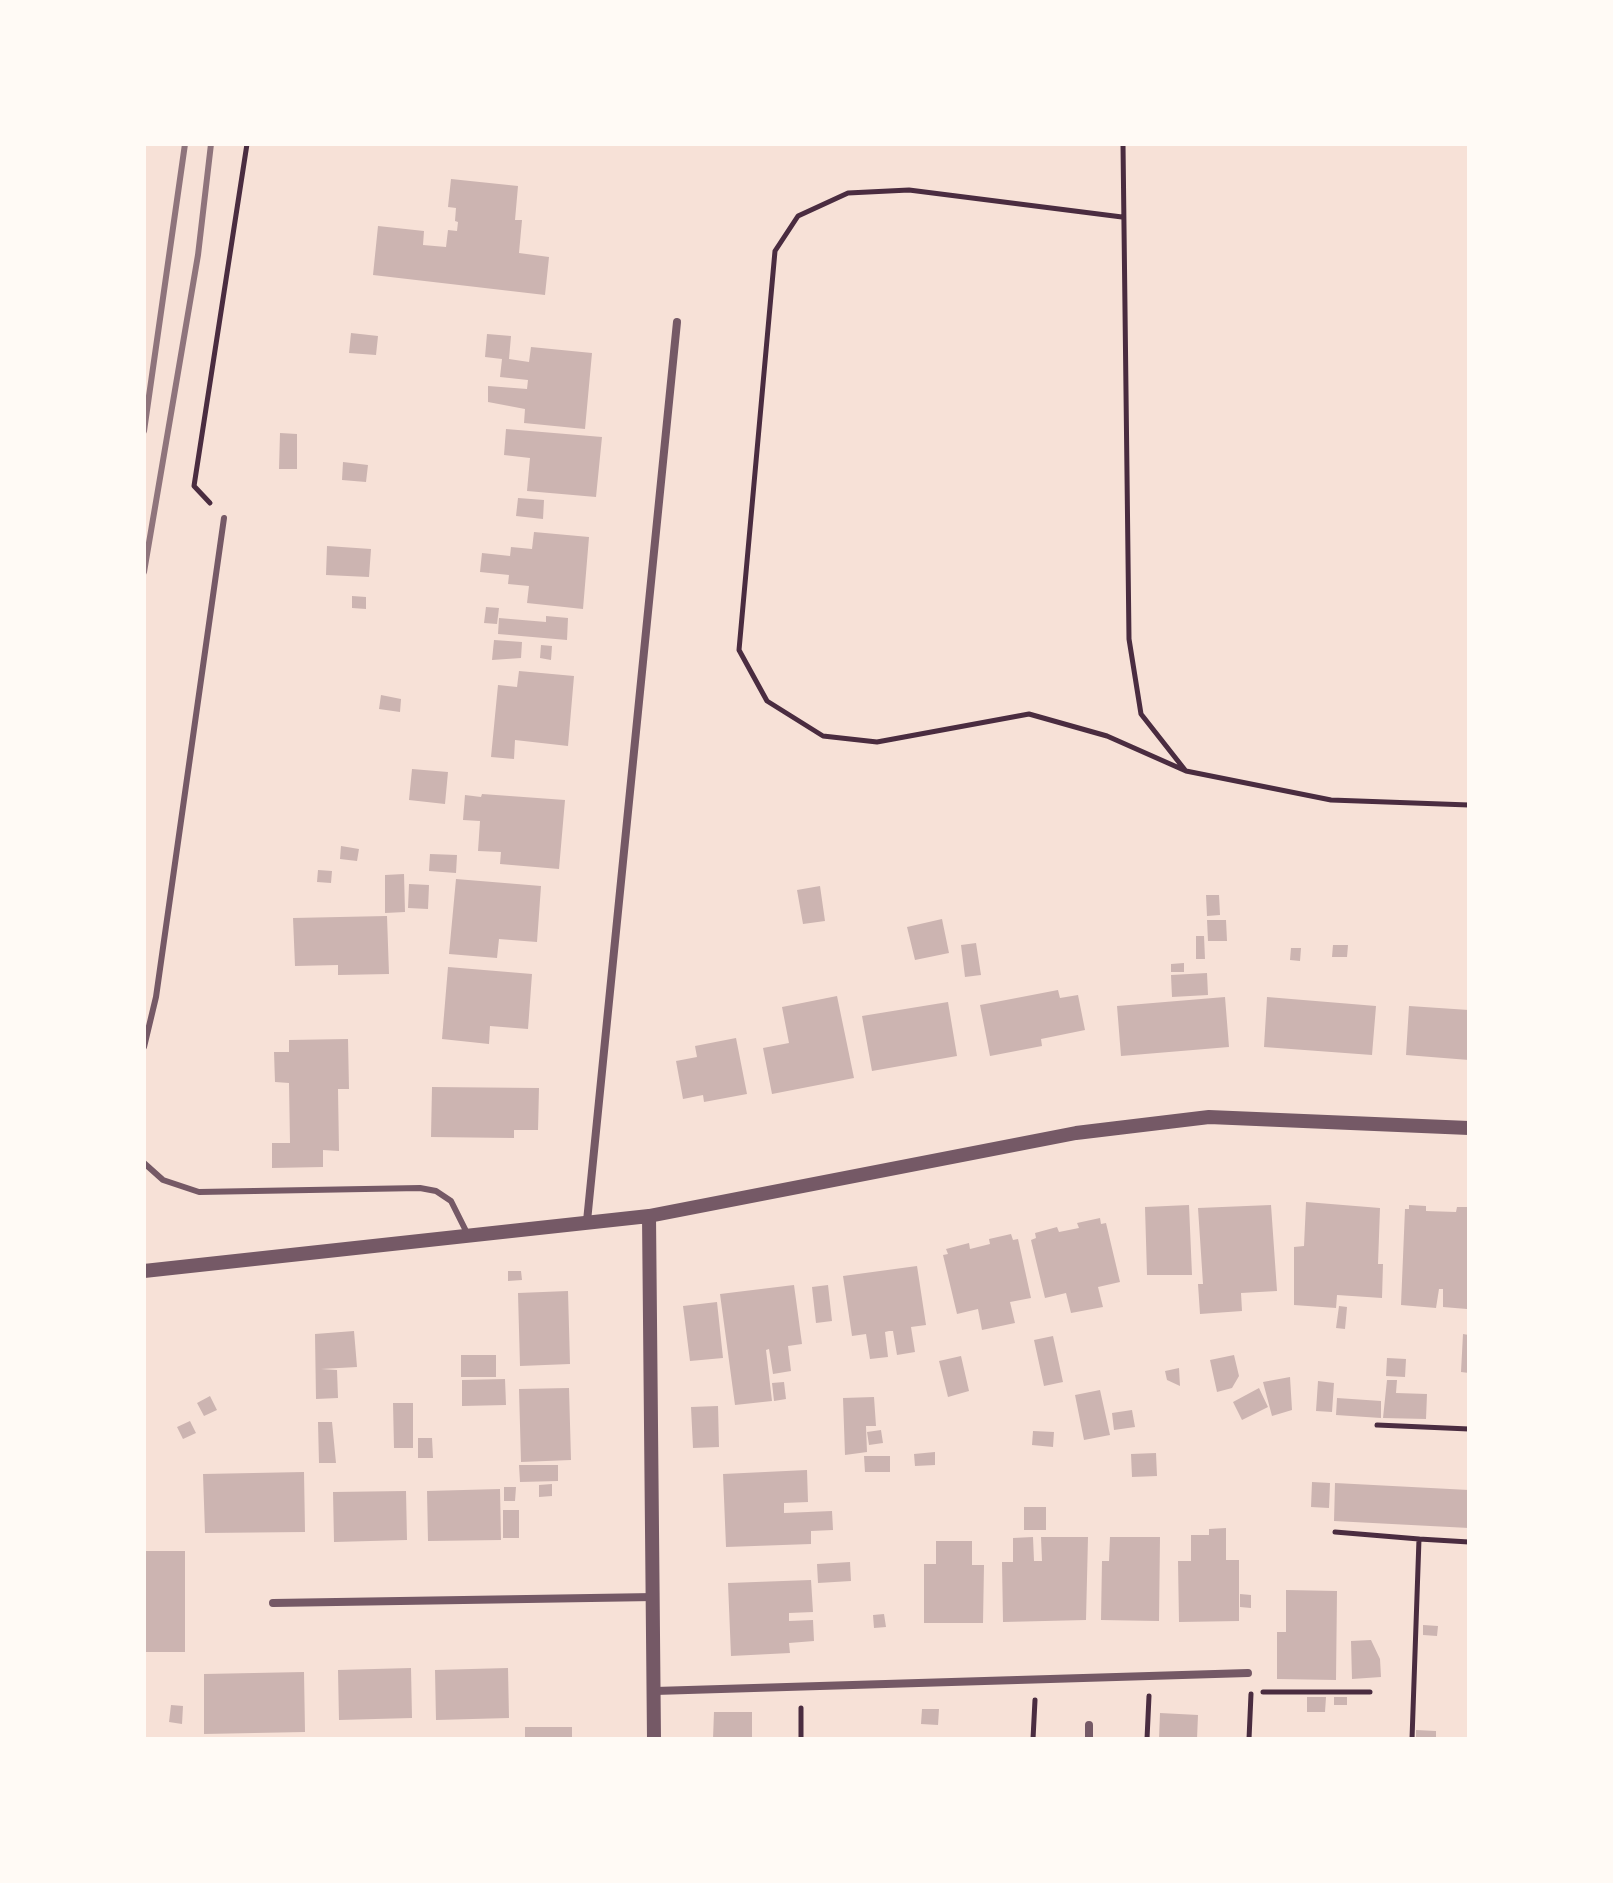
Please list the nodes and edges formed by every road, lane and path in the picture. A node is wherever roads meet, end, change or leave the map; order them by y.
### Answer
1 (247, 144) edge
2 (1123, 144) edge
3 (1122, 217) junction
4 (677, 322) dead end
5 (224, 518) joint
6 (1186, 771) junction
7 (1469, 805) edge
8 (144, 1047) edge
9 (1469, 1128) edge
10 (144, 1163) edge
11 (649, 1216) junction
12 (587, 1221) junction
13 (468, 1236) junction
14 (144, 1271) edge
15 (1377, 1425) dead end
16 (1469, 1429) edge
17 (1335, 1532) dead end
18 (1419, 1539) junction
19 (1469, 1542) edge
20 (654, 1597) junction
21 (273, 1603) dead end
22 (1248, 1673) joint
23 (1150, 1675) junction
24 (1036, 1679) junction
25 (655, 1691) junction
26 (1251, 1692) junction
27 (1370, 1692) dead end
28 (1089, 1725) dead end
29 (654, 1739) edge
30 (1033, 1739) edge
31 (1089, 1739) edge
32 (1147, 1739) edge
33 (1249, 1739) edge
34 (1412, 1739) edge

1 - 5 path
2 - 3 path
3 - 6 path
3 - 6 path
4 - 12 street
5 - 8 lane
6 - 7 path
9 - 11 street
10 - 13 lane
11 - 12 street
11 - 20 street
12 - 13 street
13 - 14 street
15 - 16 path
17 - 18 path
18 - 19 path
18 - 34 path
20 - 21 street
20 - 25 street
22 - 23 street
22 - 26 path
23 - 24 street
23 - 32 path
24 - 25 street
24 - 30 path
25 - 29 street
26 - 27 path
26 - 33 path
28 - 31 street

